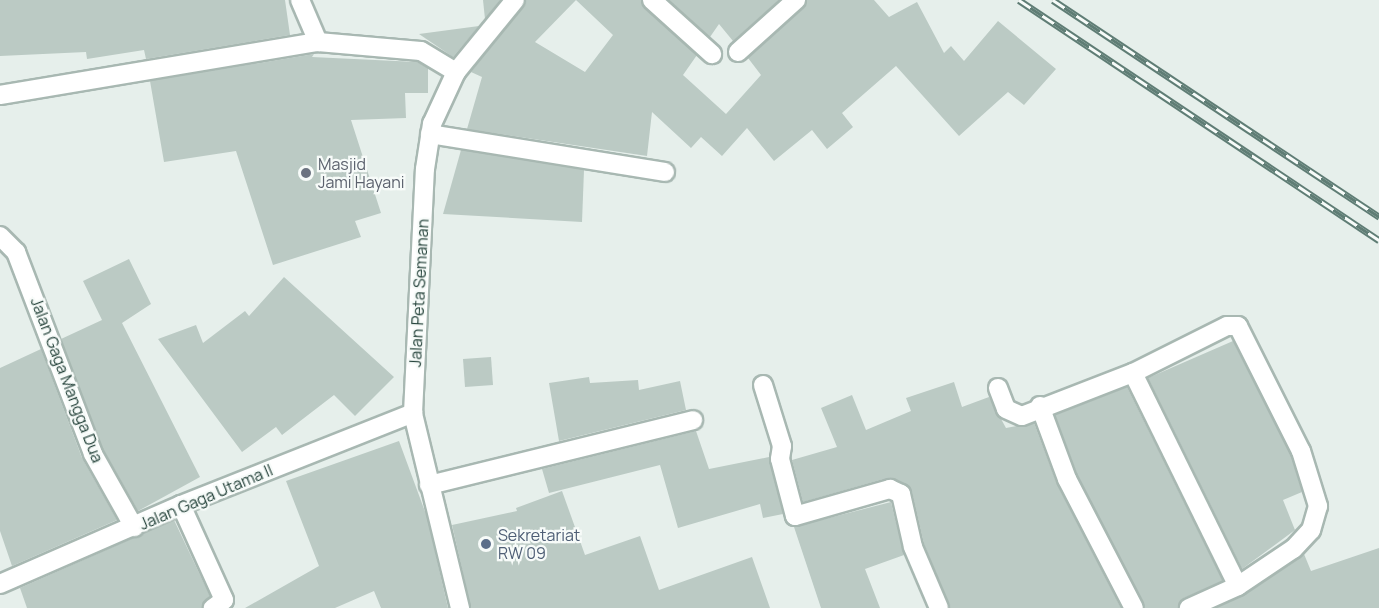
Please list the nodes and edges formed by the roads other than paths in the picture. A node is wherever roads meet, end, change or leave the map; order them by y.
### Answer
1 (300, 0) edge
2 (516, 0) edge
3 (652, 0) edge
4 (796, 0) edge
5 (318, 42) junction
6 (738, 52) dead end
7 (712, 54) dead end
8 (456, 72) junction
9 (0, 95) edge
10 (430, 135) junction
11 (665, 172) dead end
12 (0, 236) edge
13 (1133, 373) junction
14 (763, 386) dead end
15 (998, 388) dead end
16 (1040, 406) junction
17 (413, 413) junction
18 (693, 420) dead end
19 (429, 485) junction
20 (181, 505) junction
21 (134, 527) junction
22 (0, 584) edge
23 (1238, 586) junction
24 (213, 608) edge
25 (460, 608) edge
26 (939, 608) edge
27 (1134, 608) edge
28 (1189, 608) edge

1 - 5 street
2 - 8 street, Jalan Peta Semanan
3 - 7 street
4 - 6 street
5 - 8 street
5 - 9 street
8 - 10 street, Jalan Peta Semanan
10 - 11 street
10 - 17 street, Jalan Peta Semanan
12 - 21 street, Jalan Gaga Mangga Dua
13 - 16 street
13 - 23 street
13 - 23 street
14 - 26 street
15 - 16 street
16 - 27 street
17 - 19 street, Jalan Peta Semanan
17 - 20 street, Jalan Gaga Utama II
18 - 19 street
19 - 25 street, Jalan Peta Semanan
20 - 21 street, Jalan Gaga Utama II
20 - 24 street
21 - 22 street, Jalan Gaga Utama II
23 - 28 street

